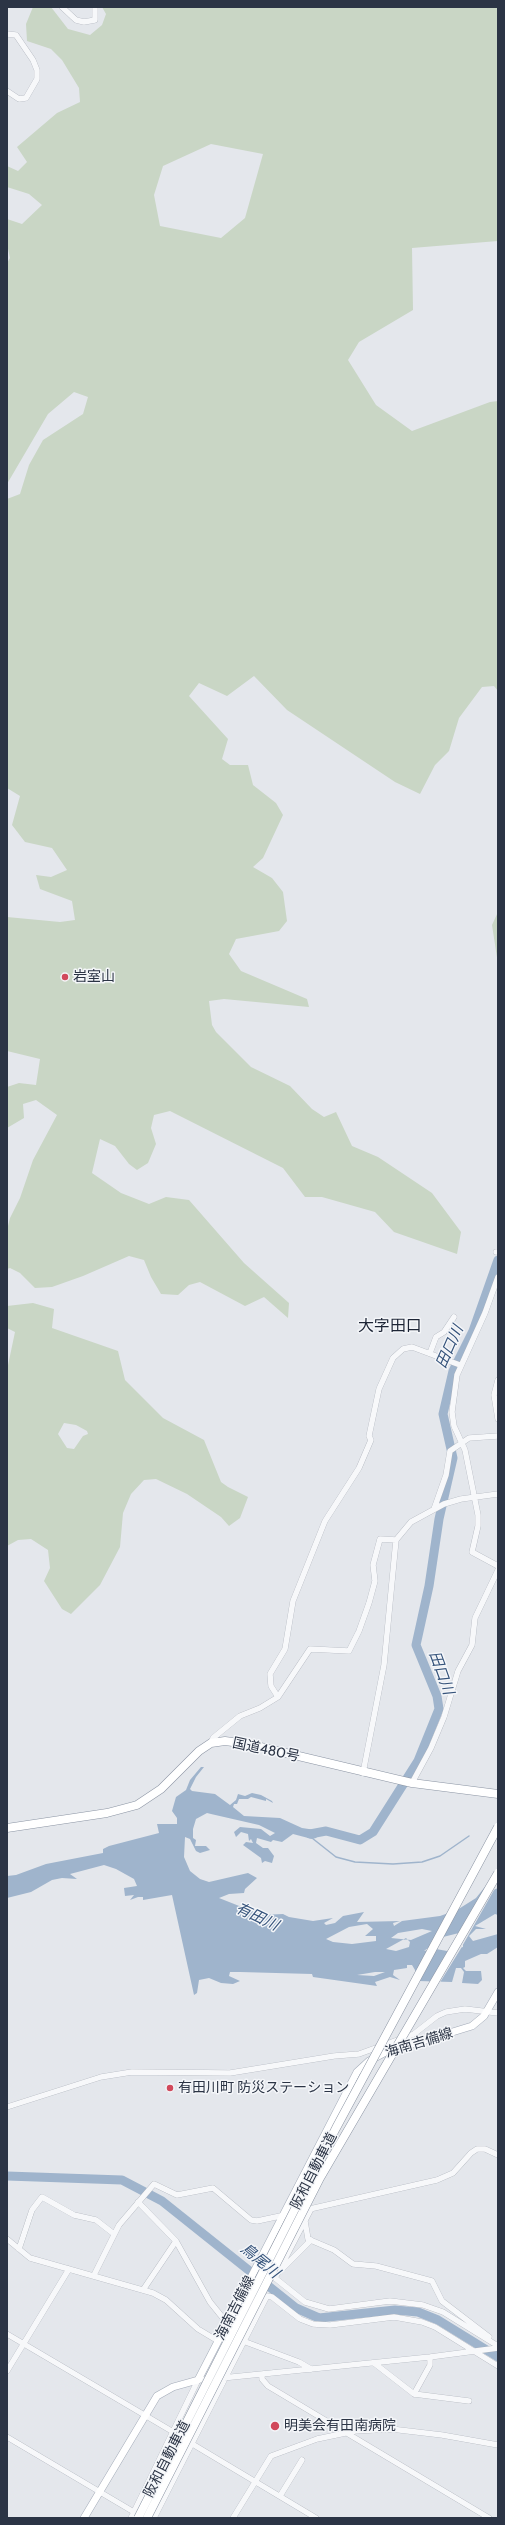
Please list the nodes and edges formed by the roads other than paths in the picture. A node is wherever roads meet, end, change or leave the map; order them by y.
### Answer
1 (62, 7) edge
2 (95, 7) edge
3 (7, 34) edge
4 (7, 92) edge
5 (498, 1276) edge
6 (454, 1317) dead end
7 (430, 1352) junction
8 (460, 1364) junction
9 (498, 1380) edge
10 (498, 1419) edge
11 (498, 1436) edge
12 (459, 1444) junction
13 (498, 1494) edge
14 (474, 1497) junction
15 (437, 1507) junction
16 (396, 1540) junction
17 (498, 1566) edge
18 (498, 1570) edge
19 (278, 1696) junction
20 (211, 1743) junction
21 (363, 1773) junction
22 (410, 1783) junction
23 (498, 1794) edge
24 (7, 1828) edge
25 (498, 1828) edge
26 (498, 1873) edge
27 (498, 1992) edge
28 (489, 2009) junction
29 (498, 2013) edge
30 (7, 2107) edge
31 (498, 2155) edge
32 (138, 2202) junction
33 (311, 2209) junction
34 (282, 2215) junction
35 (305, 2221) junction
36 (114, 2234) junction
37 (7, 2239) edge
38 (311, 2240) junction
39 (176, 2241) junction
40 (19, 2250) junction
41 (69, 2269) junction
42 (278, 2272) junction
43 (94, 2275) junction
44 (143, 2290) junction
45 (227, 2323) junction
46 (222, 2333) junction
47 (7, 2334) edge
48 (218, 2341) junction
49 (242, 2341) junction
50 (24, 2344) junction
51 (498, 2346) edge
52 (475, 2352) junction
53 (430, 2357) junction
54 (374, 2363) junction
55 (498, 2366) edge
56 (311, 2369) junction
57 (7, 2371) edge
58 (262, 2374) junction
59 (224, 2378) junction
60 (198, 2380) junction
61 (414, 2394) junction
62 (469, 2401) dead end
63 (145, 2416) junction
64 (173, 2432) junction
65 (347, 2432) junction
66 (7, 2437) edge
67 (192, 2443) junction
68 (498, 2445) edge
69 (302, 2460) dead end
70 (255, 2481) junction
71 (100, 2492) junction
72 (280, 2496) junction
73 (136, 2515) edge
74 (84, 2518) edge
75 (130, 2518) edge
76 (144, 2518) edge
77 (147, 2518) edge
78 (154, 2518) edge
79 (233, 2518) edge
80 (316, 2518) edge
81 (489, 2518) edge

1 - 2 street
3 - 4 street
5 - 8 street
6 - 7 street
7 - 8 street
7 - 19 street
8 - 12 street
9 - 10 street
11 - 12 street
12 - 14 street
12 - 15 street
13 - 14 street
14 - 15 street
14 - 17 street
15 - 16 street
16 - 19 street
16 - 21 street
18 - 22 street
19 - 20 street
20 - 21 highway, 国道480号
20 - 24 highway
21 - 22 highway, 国道480号
22 - 23 highway, 国道480号
25 - 73 highway, 阪和自動車道, bridge
26 - 77 highway, 阪和自動車道, bridge
27 - 28 main road, 海南吉備線
28 - 29 street
28 - 30 street
28 - 34 main road, 海南吉備線
31 - 33 street
32 - 34 street
32 - 36 street
32 - 39 street
33 - 34 street
33 - 35 street
34 - 45 main road, 海南吉備線
35 - 38 street
35 - 42 street
36 - 40 street
36 - 43 street
37 - 40 street
38 - 42 street
38 - 51 street
39 - 44 street
39 - 45 street
40 - 41 street
41 - 43 street
41 - 50 street
42 - 51 street
43 - 44 street
44 - 48 street
45 - 46 main road, 海南吉備線
46 - 48 main road, 海南吉備線
46 - 49 street
47 - 50 street
48 - 60 main road, 海南吉備線
49 - 52 street
49 - 56 street
49 - 59 street
50 - 57 street
50 - 63 street
51 - 52 street
52 - 53 street
52 - 55 street
53 - 54 street
53 - 61 street
54 - 56 street
54 - 61 street
56 - 58 street
58 - 59 street
58 - 65 street
59 - 60 street
59 - 67 street
60 - 63 main road
60 - 64 street
61 - 62 street
63 - 64 street
63 - 71 main road
64 - 67 street
64 - 73 street
65 - 68 street
65 - 70 street
65 - 81 street
66 - 71 street
67 - 70 street
67 - 78 street
69 - 72 street
70 - 72 street
70 - 79 street
71 - 73 street
71 - 74 main road
72 - 80 street
73 - 75 street
73 - 76 street

